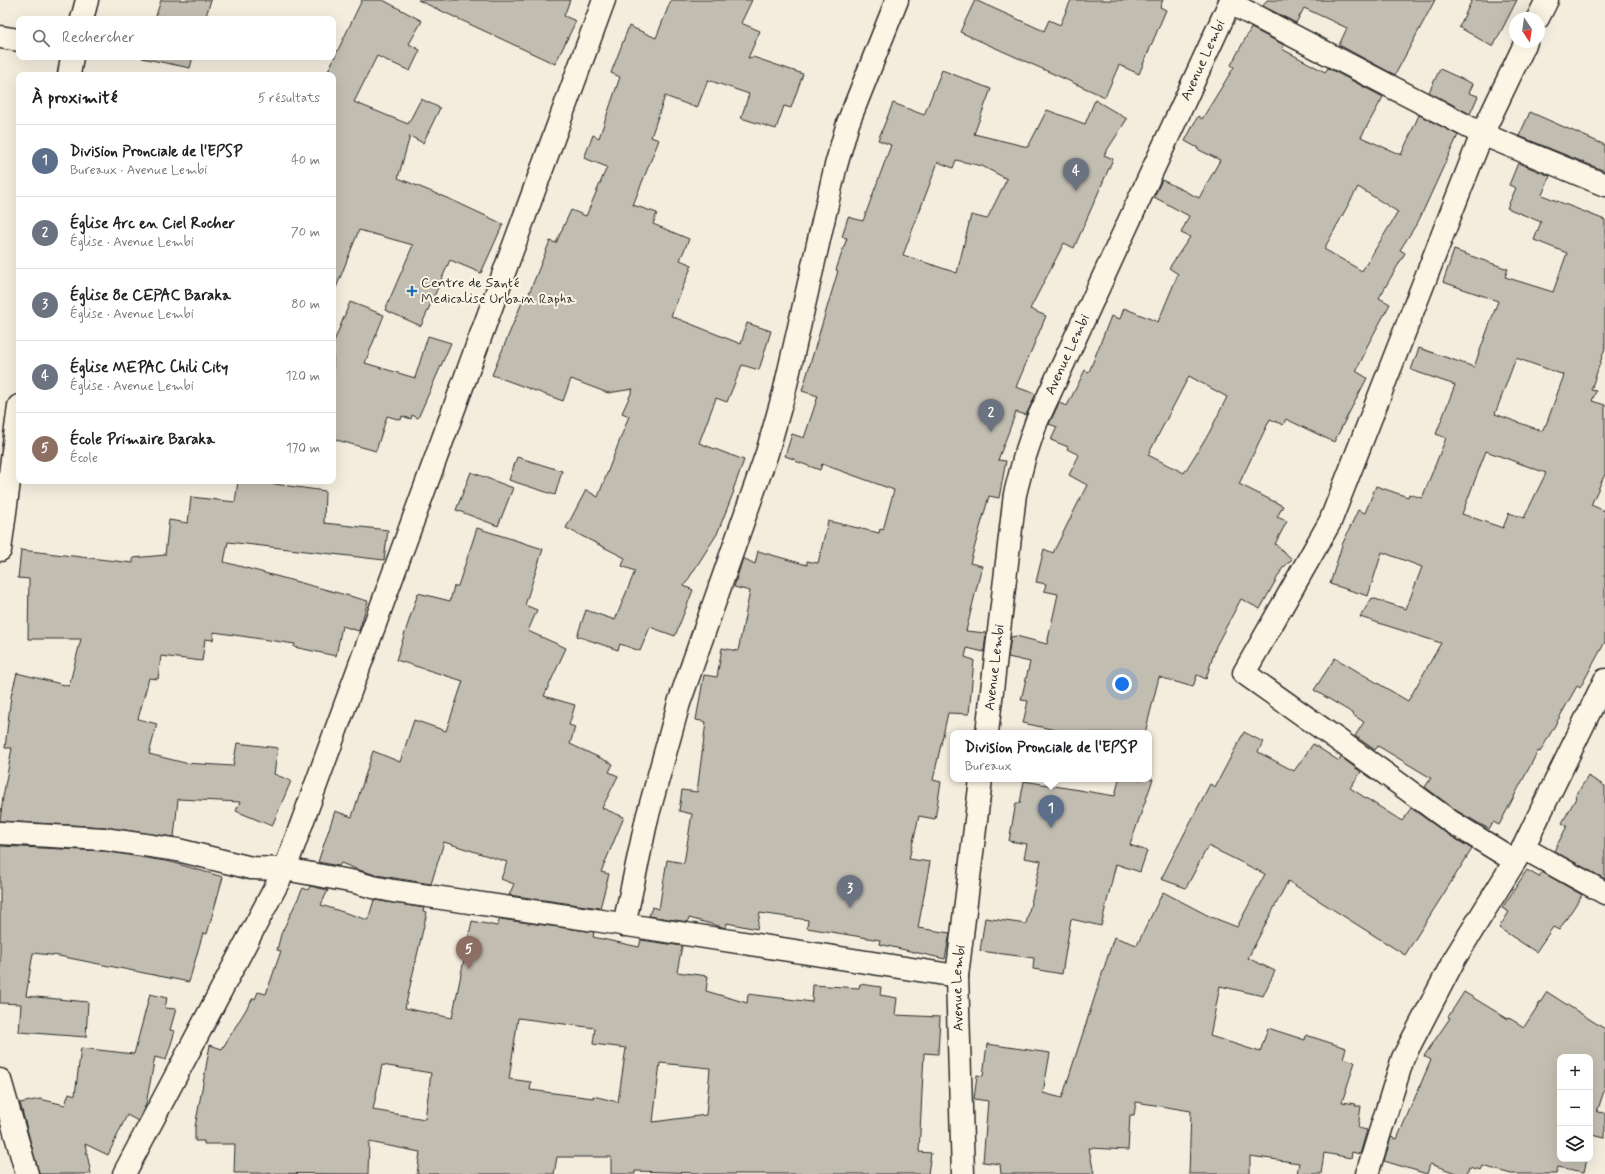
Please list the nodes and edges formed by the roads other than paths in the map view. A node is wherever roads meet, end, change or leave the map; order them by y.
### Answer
1 (87, 0) edge
2 (604, 0) edge
3 (897, 0) edge
4 (1547, 0) edge
5 (1230, 2) edge
6 (1541, 12) edge
7 (83, 16) edge
8 (0, 37) edge
9 (16, 40) edge
10 (1523, 48) edge
11 (71, 60) edge
12 (69, 72) edge
13 (1482, 134) junction
14 (1605, 185) edge
15 (16, 429) edge
16 (0, 550) edge
17 (1605, 680) edge
18 (987, 730) edge
19 (981, 782) edge
20 (0, 833) edge
21 (1519, 854) junction
22 (285, 868) junction
23 (1605, 894) edge
24 (624, 925) junction
25 (957, 976) junction
26 (0, 1080) edge
27 (27, 1174) edge
28 (124, 1174) edge
29 (963, 1174) edge
30 (1367, 1174) edge

1 - 7 street
2 - 22 street
3 - 24 street
4 - 6 street
5 - 13 street
5 - 18 street, Avenue Lembi
8 - 9 street
10 - 13 street
11 - 12 street
13 - 14 street
13 - 21 street
15 - 16 street
17 - 21 street
19 - 25 street, Avenue Lembi
20 - 22 street
21 - 23 street
21 - 30 street
22 - 24 street
22 - 28 street
24 - 25 street
25 - 29 street, Avenue Lembi
26 - 27 street

